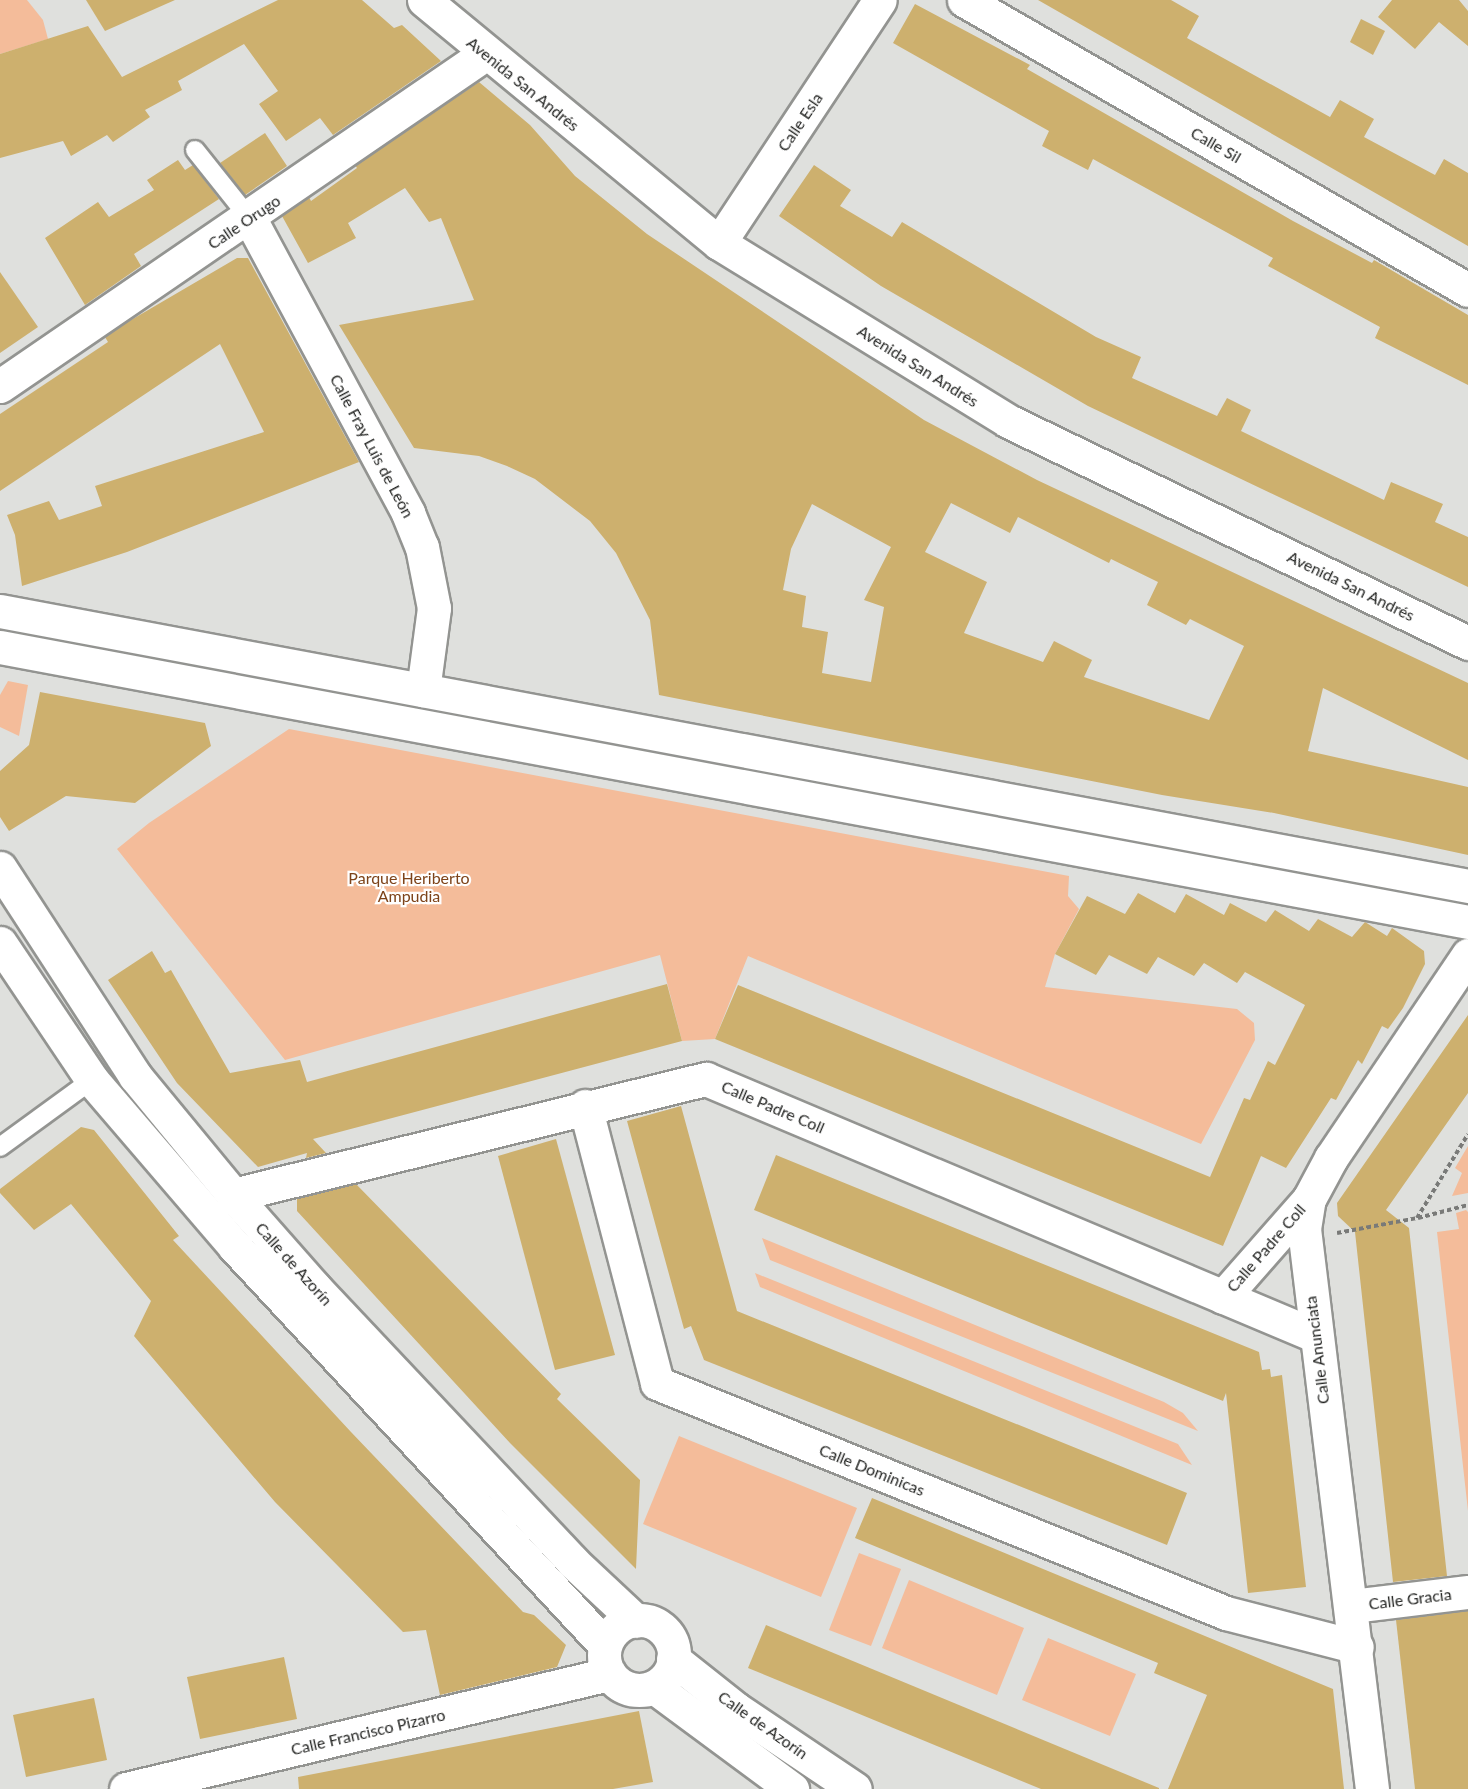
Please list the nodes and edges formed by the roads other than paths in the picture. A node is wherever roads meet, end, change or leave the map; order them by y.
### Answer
1 (424, 0) edge
2 (880, 0) edge
3 (964, 0) edge
4 (485, 54) junction
5 (195, 150) dead end
6 (250, 219) junction
7 (719, 243) junction
8 (1468, 290) edge
9 (0, 386) edge
10 (0, 611) edge
11 (1468, 643) edge
12 (0, 647) edge
13 (423, 690) junction
14 (0, 868) edge
15 (1468, 886) edge
16 (1468, 922) edge
17 (0, 944) edge
18 (1468, 955) edge
19 (92, 1080) junction
20 (585, 1106) junction
21 (0, 1147) edge
22 (233, 1195) junction
23 (1309, 1199) junction
24 (1223, 1297) junction
25 (1314, 1335) junction
26 (1468, 1592) edge
27 (1352, 1606) junction
28 (636, 1621) junction
29 (1357, 1647) junction
30 (674, 1659) junction
31 (607, 1660) junction
32 (654, 1687) junction
33 (126, 1789) edge
34 (792, 1789) edge
35 (855, 1789) edge
36 (1372, 1789) edge

1 - 4 street, Avenida San Andrés
2 - 7 street, Calle Esla
3 - 8 street, Calle Sil
4 - 6 street, Calle Orugo
4 - 7 street, Avenida San Andrés
5 - 6 lane
6 - 9 street, Calle Orugo
6 - 13 street, Calle Fray Luis de León
7 - 11 street, Avenida San Andrés
10 - 13 street
12 - 16 street
13 - 15 street
14 - 22 street, Calle de Azorín
17 - 19 street, Calle de Azorín
18 - 23 street, Calle Anunciata
19 - 21 lane
19 - 31 street, Calle de Azorín
20 - 22 street, Calle Padre Coll
20 - 24 street, Calle Padre Coll
20 - 29 street, Calle Dominicas
22 - 28 street, Calle de Azorín
23 - 24 street, Calle Padre Coll
23 - 25 street, Calle Anunciata
24 - 25 street, Calle Padre Coll
25 - 27 street, Calle Anunciata
26 - 27 street, Calle Gracia
27 - 29 street, Calle Anunciata
28 - 30 street
28 - 31 street
29 - 36 street, Calle Anunciata
30 - 32 street
30 - 35 street, Calle de Azorín
31 - 32 street
31 - 33 street, Calle Francisco Pizarro
32 - 34 street

